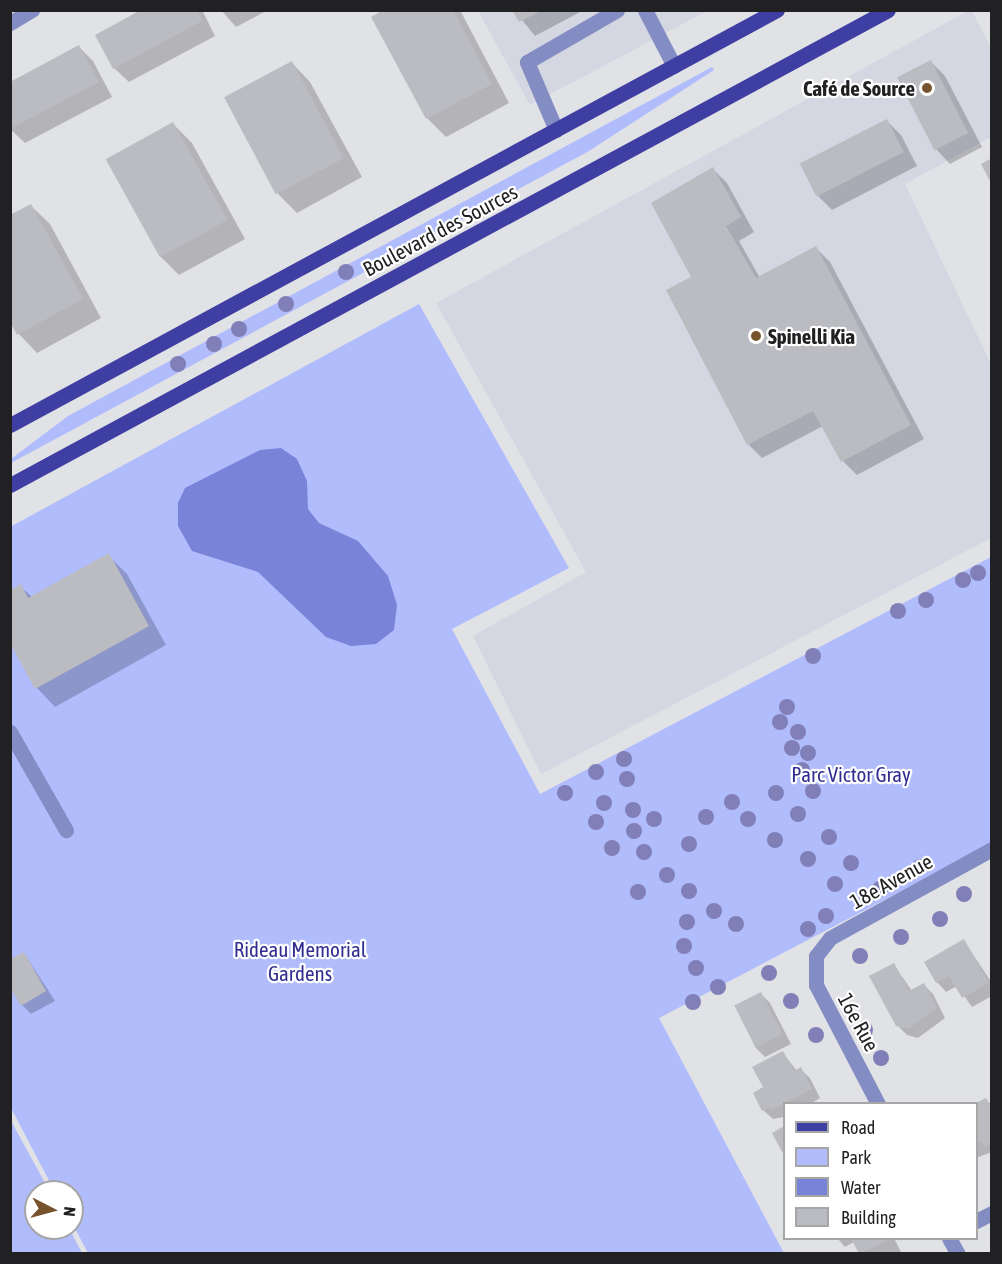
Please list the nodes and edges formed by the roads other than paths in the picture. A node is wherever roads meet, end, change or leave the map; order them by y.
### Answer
1 (32, 10) edge
2 (617, 10) edge
3 (645, 10) edge
4 (777, 10) edge
5 (888, 10) edge
6 (10, 23) edge
7 (674, 66) junction
8 (556, 130) junction
9 (10, 425) edge
10 (10, 485) edge
11 (10, 732) edge
12 (66, 830) dead end
13 (992, 849) edge
14 (816, 956) joint
15 (877, 1102) edge
16 (992, 1213) edge
17 (978, 1220) edge
18 (950, 1240) edge
19 (957, 1254) edge

1 - 6 street
2 - 8 street
3 - 7 street
4 - 7 main road, Boulevard des Sources
5 - 10 main road, Boulevard des Sources
7 - 8 main road, Boulevard des Sources
8 - 9 main road, Boulevard des Sources
11 - 12 street
13 - 14 street, 18e Avenue
14 - 15 street, 16e Rue
16 - 17 street
18 - 19 street

